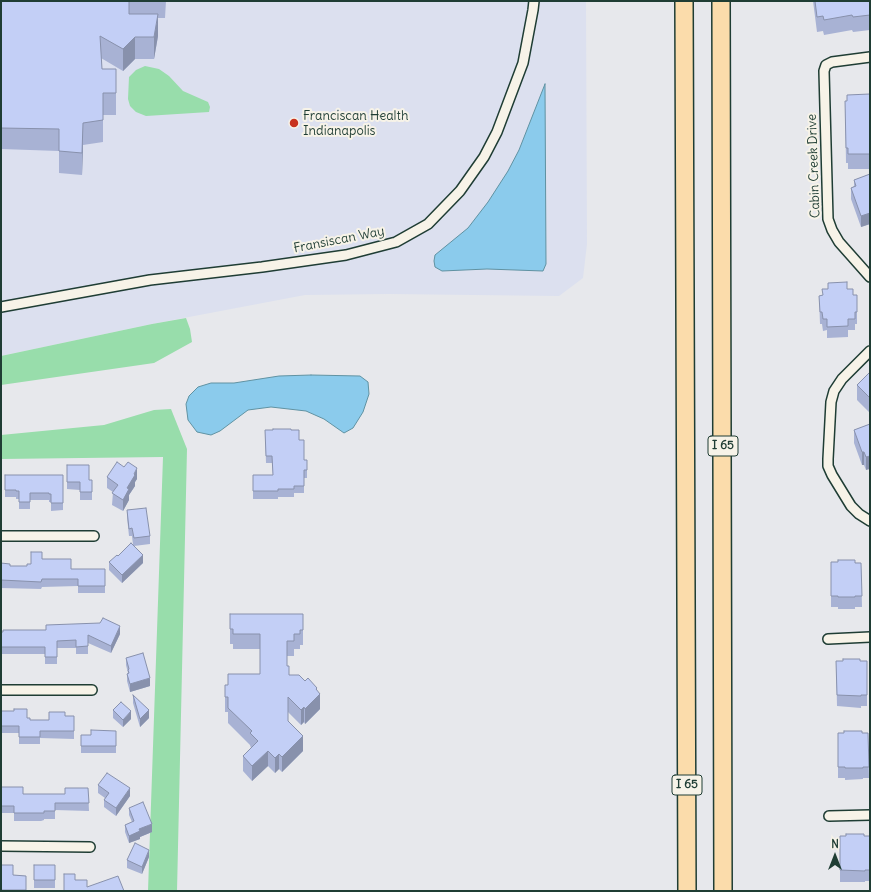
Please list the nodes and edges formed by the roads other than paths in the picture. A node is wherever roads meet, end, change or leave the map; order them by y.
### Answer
1 (534, 1) edge
2 (684, 1) edge
3 (721, 1) edge
4 (870, 57) edge
5 (870, 277) edge
6 (1, 307) edge
7 (870, 351) edge
8 (868, 520) edge
9 (1, 536) edge
10 (94, 536) dead end
11 (870, 637) edge
12 (828, 639) dead end
13 (1, 690) edge
14 (92, 690) dead end
15 (870, 815) edge
16 (829, 816) dead end
17 (1, 846) edge
18 (90, 847) dead end
19 (687, 891) edge
20 (724, 891) edge

1 - 6 street, Fransiscan Way
2 - 19 highway, I 65
3 - 20 highway, I 65
4 - 5 street, Cabin Creek Drive
7 - 8 street
9 - 10 street
11 - 12 street
13 - 14 street
15 - 16 street
17 - 18 street

